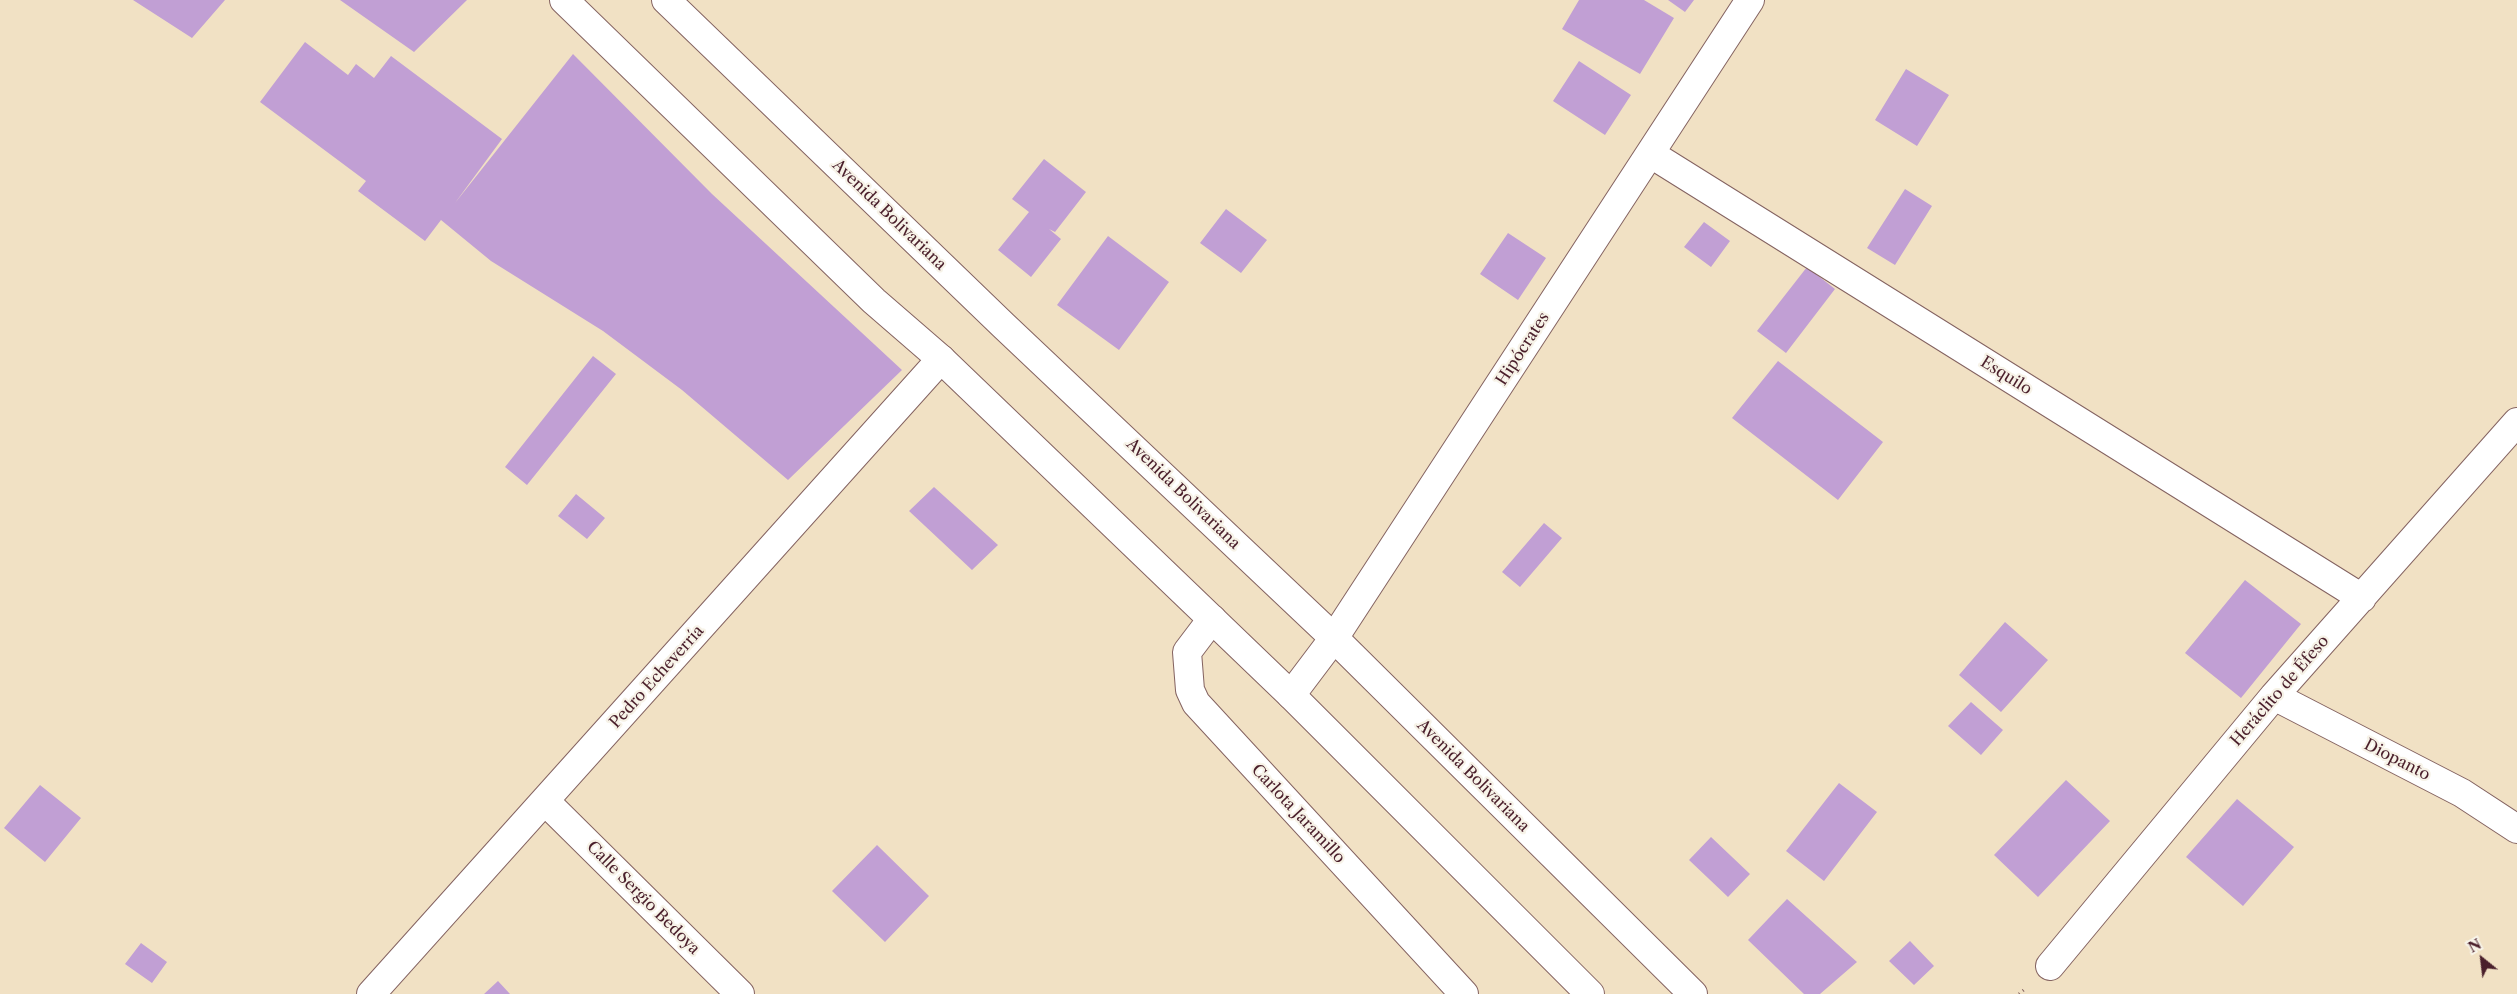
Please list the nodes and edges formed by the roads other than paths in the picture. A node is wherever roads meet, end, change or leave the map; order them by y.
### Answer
1 (564, 0) edge
2 (666, 0) edge
3 (1750, 0) edge
4 (1651, 154) junction
5 (942, 359) junction
6 (2517, 422) edge
7 (2362, 598) junction
8 (1212, 619) junction
9 (1334, 638) junction
10 (1291, 695) junction
11 (2274, 696) junction
12 (545, 801) junction
13 (2517, 829) edge
14 (2050, 966) dead end
15 (371, 994) edge
16 (740, 994) edge
17 (1464, 994) edge
18 (1590, 994) edge
19 (1694, 994) edge

1 - 5 main road
2 - 9 main road, Avenida Bolivariana
3 - 4 main road, Hipócrates
4 - 7 main road, Esquilo
4 - 9 main road, Hipócrates
5 - 8 main road
5 - 12 main road, Pedro Echeverría
6 - 7 main road, Heráclito de Éfeso
7 - 11 main road, Heráclito de Éfeso
8 - 10 main road
8 - 17 main road, Carlota Jaramillo
9 - 10 main road, Hipócrates
9 - 19 main road, Avenida Bolivariana
10 - 18 main road
11 - 13 main road, Diopanto
11 - 14 main road, Heráclito de Éfeso
12 - 15 main road, Pedro Echeverría
12 - 16 main road, Calle Sergio Bedoya

